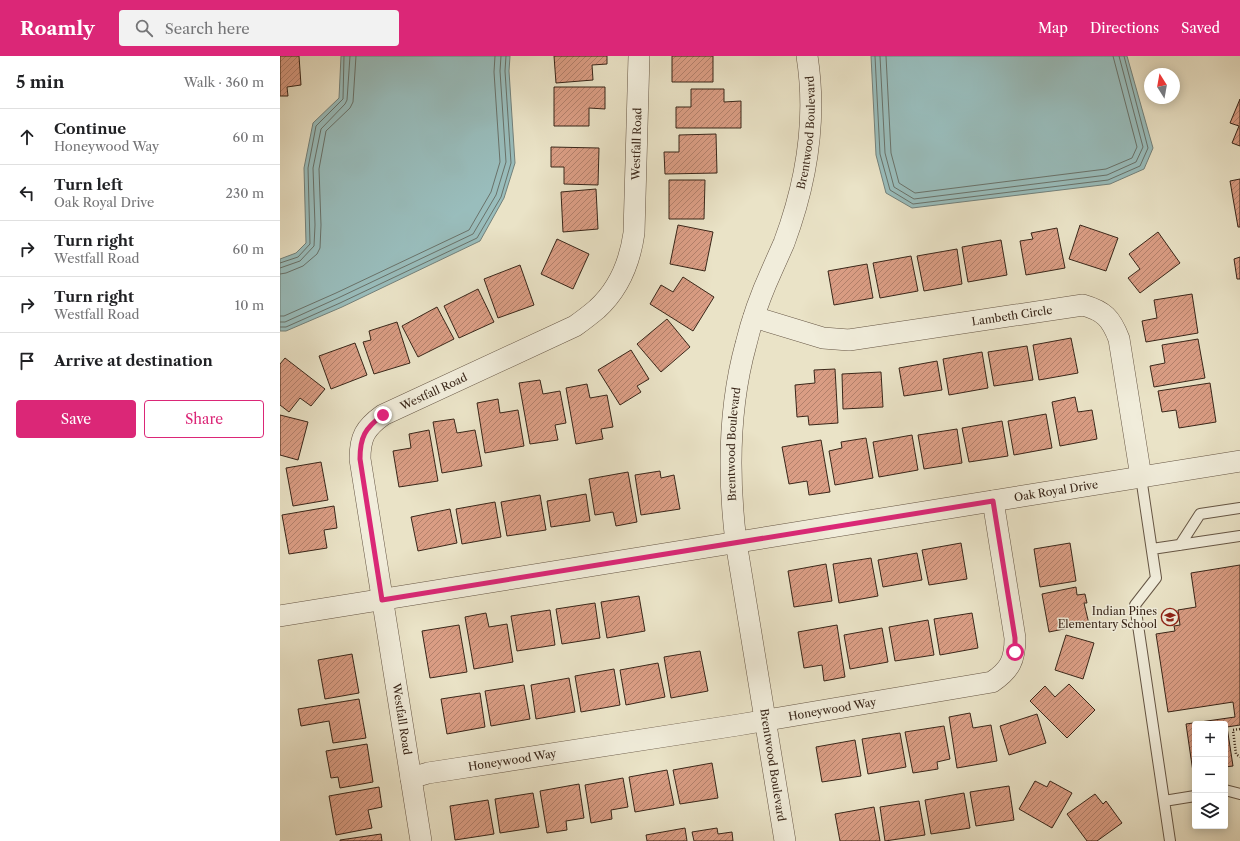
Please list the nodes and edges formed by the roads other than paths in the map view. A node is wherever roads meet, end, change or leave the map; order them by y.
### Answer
1 (639, 56) edge
2 (807, 56) edge
3 (754, 317) junction
4 (1240, 461) edge
5 (1142, 477) junction
6 (993, 501) junction
7 (1240, 508) edge
8 (1240, 536) edge
9 (736, 542) junction
10 (1180, 545) junction
11 (1152, 549) junction
12 (382, 600) junction
13 (280, 616) edge
14 (765, 720) junction
15 (411, 778) junction
16 (1228, 791) edge
17 (1240, 794) edge
18 (1192, 796) edge
19 (1164, 801) junction
20 (421, 841) edge
21 (785, 841) edge
22 (1170, 841) edge

1 - 12 street, Westfall Road
2 - 3 street, Brentwood Boulevard
3 - 5 street, Lambeth Circle
3 - 9 street, Brentwood Boulevard
4 - 5 street, Oak Royal Drive
5 - 6 street, Oak Royal Drive
5 - 11 lane
6 - 9 street, Oak Royal Drive
6 - 14 street, Honeywood Way
7 - 10 lane
8 - 10 lane
9 - 12 street, Oak Royal Drive
9 - 14 street, Brentwood Boulevard
10 - 11 lane
11 - 19 lane
12 - 13 street, Oak Royal Drive
12 - 15 street, Westfall Road
14 - 15 street, Honeywood Way
14 - 21 street, Brentwood Boulevard
15 - 20 street, Westfall Road
16 - 17 lane
18 - 19 lane
19 - 22 lane

